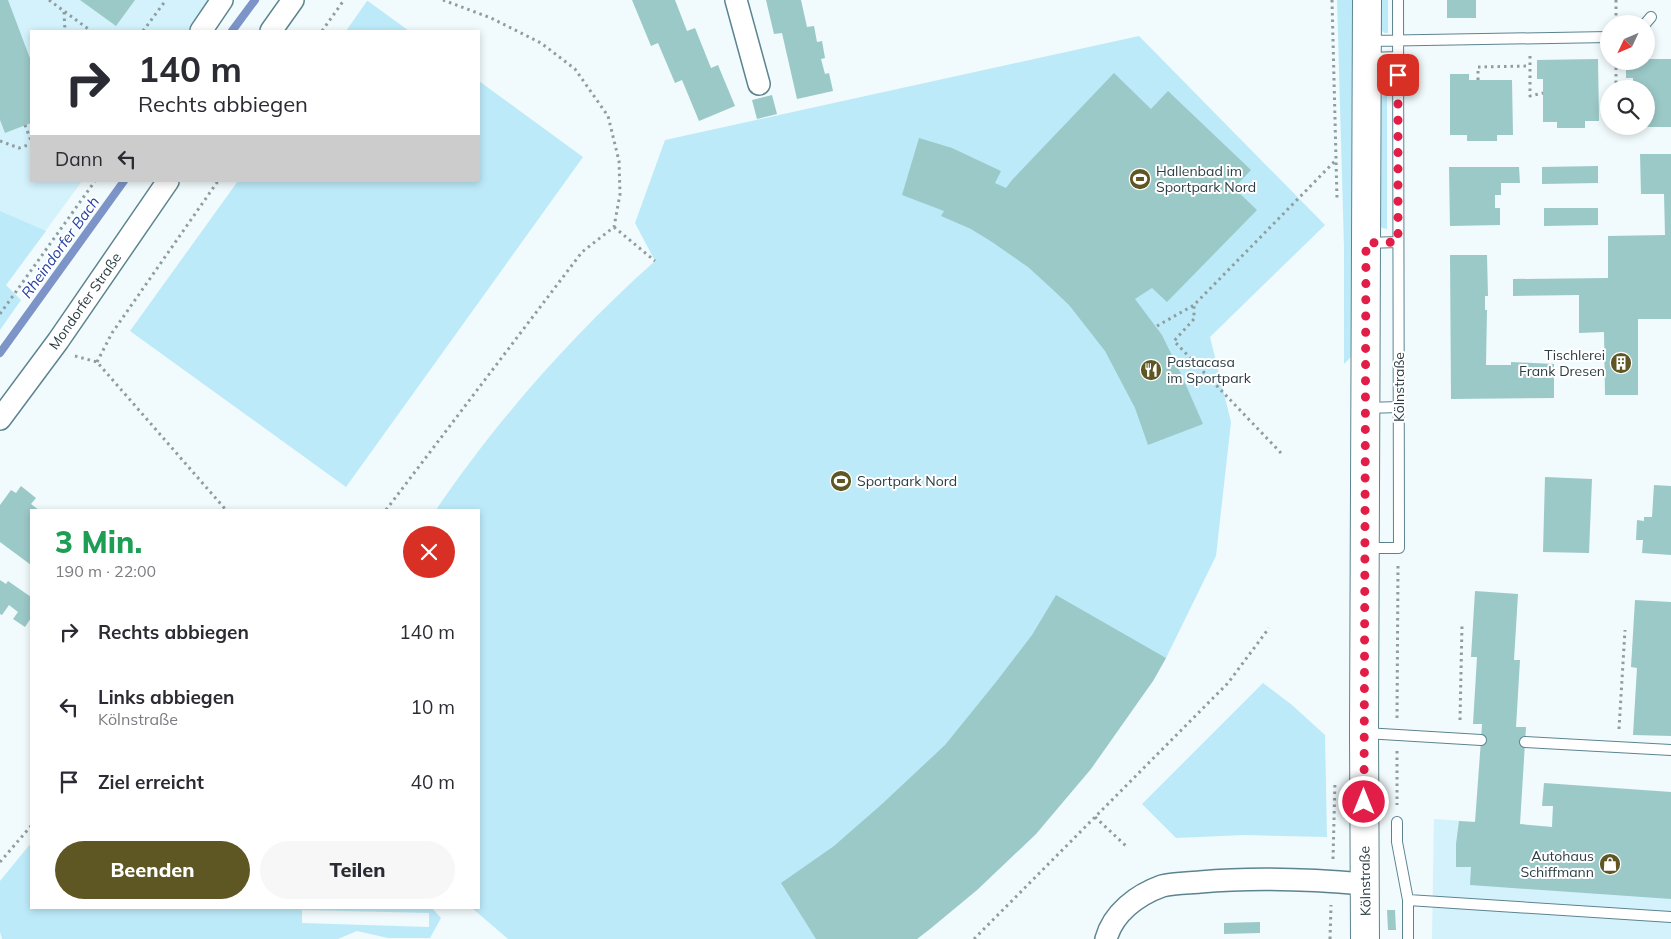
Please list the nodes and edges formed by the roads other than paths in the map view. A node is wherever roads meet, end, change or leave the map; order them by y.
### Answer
1 (222, 0) edge
2 (292, 0) edge
3 (736, 0) edge
4 (1367, 0) edge
5 (1398, 0) edge
6 (201, 30) edge
7 (272, 30) edge
8 (1600, 37) edge
9 (1398, 40) junction
10 (1366, 50) junction
11 (1398, 58) junction
12 (759, 84) dead end
13 (167, 182) edge
14 (1398, 242) junction
15 (1366, 243) junction
16 (1399, 407) junction
17 (1365, 408) junction
18 (0, 418) edge
19 (1364, 548) junction
20 (1364, 733) junction
21 (1481, 740) dead end
22 (1525, 742) dead end
23 (1671, 750) edge
24 (1397, 822) road end
25 (1364, 884) junction
26 (1408, 900) junction
27 (1671, 917) edge
28 (1106, 939) edge
29 (1365, 939) edge
30 (1408, 939) edge

1 - 6 street
2 - 7 street
3 - 12 street
4 - 10 main road, Kölnstraße
5 - 9 lane, Kölnstraße
8 - 9 lane
9 - 10 lane
9 - 11 lane, Kölnstraße
10 - 11 lane
10 - 15 main road, Kölnstraße
11 - 14 lane, Kölnstraße
13 - 18 street, Mondorfer Straße
14 - 15 lane
14 - 16 lane, Kölnstraße
15 - 17 main road, Kölnstraße
16 - 17 lane
16 - 19 lane, Kölnstraße
17 - 19 main road, Kölnstraße
19 - 20 main road, Kölnstraße
20 - 21 lane
20 - 25 main road, Kölnstraße
22 - 23 lane
24 - 26 lane
25 - 28 street
25 - 29 main road, Kölnstraße
26 - 27 lane
26 - 30 lane

